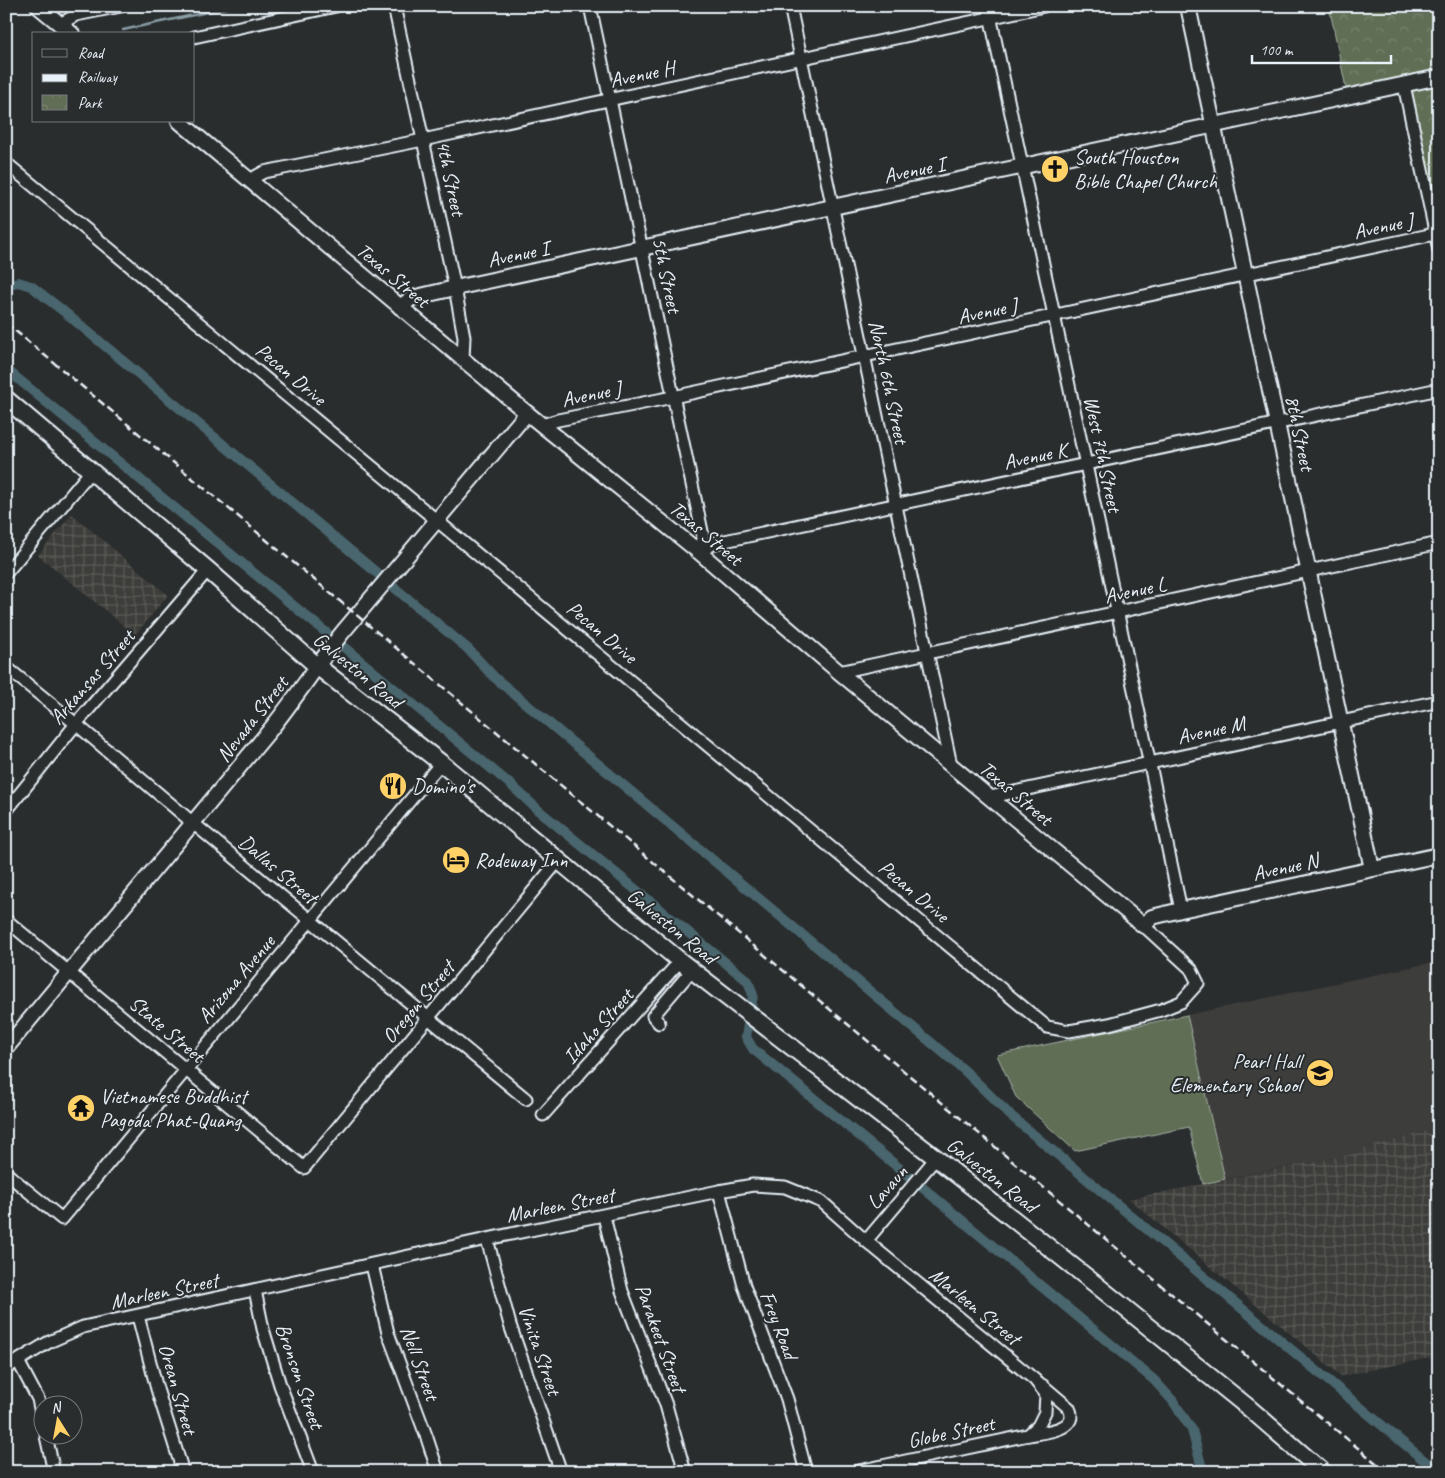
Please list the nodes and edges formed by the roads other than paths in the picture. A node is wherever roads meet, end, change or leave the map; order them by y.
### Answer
1 (38, 6) edge
2 (121, 6) edge
3 (336, 6) edge
4 (394, 6) edge
5 (590, 6) edge
6 (790, 6) edge
7 (1044, 6) edge
8 (1188, 6) edge
9 (990, 12) edge
10 (60, 24) junction
11 (70, 32) edge
12 (195, 37) edge
13 (801, 60) junction
14 (1439, 77) edge
15 (1404, 84) junction
16 (610, 100) junction
17 (180, 122) edge
18 (1213, 126) junction
19 (423, 140) junction
20 (6, 163) edge
21 (1022, 167) junction
22 (249, 180) junction
23 (833, 208) junction
24 (1437, 233) edge
25 (642, 248) junction
26 (1439, 250) edge
27 (1245, 274) junction
28 (455, 288) junction
29 (400, 307) junction
30 (1054, 315) junction
31 (864, 356) junction
32 (464, 359) junction
33 (1439, 389) edge
34 (673, 397) junction
35 (6, 400) edge
36 (527, 412) junction
37 (1277, 423) junction
38 (542, 425) junction
39 (1086, 464) junction
40 (91, 470) junction
41 (896, 505) junction
42 (437, 519) junction
43 (1439, 544) edge
44 (699, 552) junction
45 (208, 570) junction
46 (1308, 571) junction
47 (6, 573) edge
48 (1118, 613) junction
49 (927, 653) junction
50 (317, 666) junction
51 (6, 667) edge
52 (839, 672) junction
53 (1439, 701) edge
54 (1341, 722) junction
55 (76, 724) junction
56 (441, 763) junction
57 (1149, 763) junction
58 (951, 765) junction
59 (991, 797) junction
60 (6, 811) edge
61 (193, 823) junction
62 (1439, 855) edge
63 (559, 860) junction
64 (1372, 869) junction
65 (1181, 910) junction
66 (6, 920) edge
67 (309, 920) junction
68 (1144, 926) junction
69 (686, 966) junction
70 (69, 972) junction
71 (1198, 983) joint
72 (429, 1019) junction
73 (659, 1023) dead end
74 (6, 1048) edge
75 (186, 1069) junction
76 (526, 1099) dead end
77 (543, 1115) dead end
78 (936, 1158) junction
79 (304, 1168) joint
80 (6, 1172) edge
81 (719, 1191) junction
82 (604, 1216) junction
83 (487, 1239) junction
84 (866, 1241) junction
85 (372, 1265) junction
86 (255, 1290) junction
87 (138, 1316) junction
88 (18, 1361) junction
89 (6, 1368) edge
90 (1036, 1380) junction
91 (36, 1396) edge
92 (1045, 1412) joint
93 (1028, 1435) junction
94 (48, 1446) edge
95 (54, 1472) edge
96 (184, 1472) edge
97 (313, 1472) edge
98 (438, 1472) edge
99 (562, 1472) edge
100 (685, 1472) edge
101 (806, 1472) edge
102 (854, 1472) edge
103 (1323, 1472) edge

1 - 10 street
2 - 10 street
3 - 12 street
4 - 19 street, 4th Street
5 - 16 street, 5th Street
6 - 13 street, North 6th Street
7 - 9 street, Avenue H
8 - 18 street, 8th Street
9 - 13 street, Avenue H
9 - 21 street, West 7th Street
10 - 11 street
13 - 16 street, Avenue H
13 - 23 street, North 6th Street
14 - 15 street, Avenue I
15 - 18 street, Avenue I
15 - 24 street
16 - 19 street, Avenue H
16 - 25 street, 5th Street
17 - 22 street, Texas Street
18 - 21 street, Avenue I
18 - 27 street, 8th Street
19 - 22 street, Avenue H
19 - 28 street, 4th Street
20 - 42 street, Pecan Drive
21 - 23 street, Avenue I
21 - 30 street, West 7th Street
22 - 29 street, Texas Street
23 - 25 street, Avenue I
23 - 31 street, North 6th Street
24 - 26 street
24 - 27 street, Avenue J
25 - 28 street, Avenue I
25 - 34 street, 5th Street
27 - 30 street, Avenue J
27 - 37 street, 8th Street
28 - 29 street, Avenue I
28 - 32 street, 4th Street
29 - 32 street, Texas Street
30 - 31 street, Avenue J
30 - 39 street, West 7th Street
31 - 34 street, Avenue J
31 - 41 street, North 6th Street
32 - 36 street, Texas Street
33 - 37 street, Avenue K
34 - 38 street, Avenue J
34 - 44 street, 5th Street
35 - 40 main road, Galveston Road
36 - 38 street, Texas Street
36 - 42 street, Nevada Street
37 - 39 street, Avenue K
37 - 46 street, 8th Street
38 - 44 street, Texas Street
39 - 41 street, Avenue K
39 - 48 street, West 7th Street
40 - 45 main road, Galveston Road
40 - 47 street
41 - 44 street, Avenue K
41 - 49 street, North 6th Street
42 - 50 street, Nevada Street
42 - 71 street, Pecan Drive
43 - 46 street, Avenue L
44 - 52 street, Texas Street
45 - 50 main road, Galveston Road
45 - 55 street, Arkansas Street
46 - 48 street, Avenue L
46 - 54 street, 8th Street
48 - 49 street, Avenue L
48 - 57 street, West 7th Street
49 - 52 street, Avenue L
49 - 58 street, North 6th Street
50 - 56 main road, Galveston Road
50 - 61 street, Nevada Street
51 - 55 street, Dallas Street
52 - 58 street, Texas Street
53 - 54 street, Avenue M
54 - 57 street, Avenue M
54 - 64 street, 8th Street
55 - 60 street, Arkansas Street
55 - 61 street, Dallas Street
56 - 63 main road, Galveston Road
56 - 67 street, Arizona Avenue
57 - 59 street, Avenue M
57 - 65 street, West 7th Street
58 - 59 street, Texas Street
59 - 68 street, Texas Street
61 - 67 street, Dallas Street
61 - 70 street, Nevada Street
62 - 64 street, Avenue N
63 - 69 main road, Galveston Road
63 - 72 street, Oregon Street
64 - 65 street, Avenue N
65 - 68 street, Avenue N
66 - 70 street, State Street
67 - 72 street, Dallas Street
67 - 75 street, Arizona Avenue
68 - 71 street, Texas Street
69 - 73 street
69 - 77 street, Idaho Street
69 - 78 main road, Galveston Road
70 - 74 street, Nevada Street
70 - 75 street, State Street
72 - 76 street, Dallas Street
72 - 79 street, Oregon Street
75 - 79 street, State Street
75 - 80 street, Arizona Avenue
78 - 84 street, Lavaun
78 - 103 main road, Galveston Road
81 - 82 street, Marleen Street
81 - 84 street, Marleen Street
81 - 101 street, Frey Road
82 - 83 street, Marleen Street
82 - 100 street, Parakeet Street
83 - 85 street, Marleen Street
83 - 99 street, Vinita Street
84 - 90 street, Marleen Street
85 - 86 street, Marleen Street
85 - 98 street, Nell Street
86 - 87 street, Marleen Street
86 - 97 street, Bronson Street
87 - 88 street, Marleen Street
87 - 96 street, Orean Street
88 - 89 street, Marleen Street
88 - 91 street
90 - 92 street, Marleen Street
90 - 93 street
92 - 93 street, Globe Street
93 - 102 street, Globe Street
94 - 95 street

